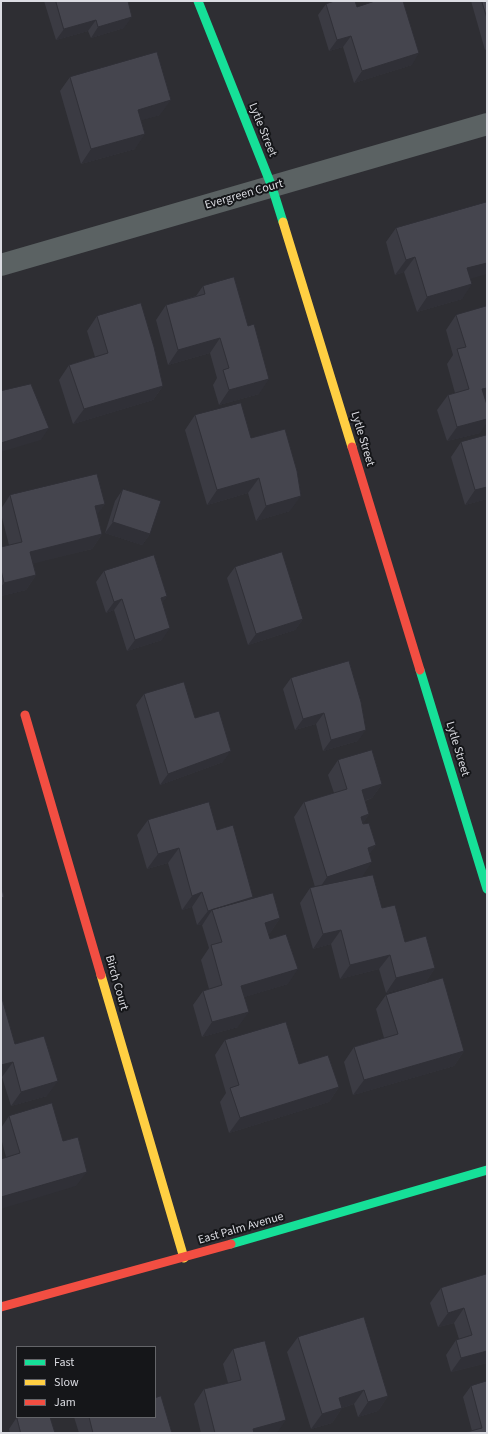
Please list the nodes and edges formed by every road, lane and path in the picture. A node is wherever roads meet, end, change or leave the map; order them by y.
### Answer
1 (198, 1) edge
2 (487, 124) edge
3 (272, 187) junction
4 (1, 265) edge
5 (25, 715) dead end
6 (487, 889) edge
7 (487, 1170) edge
8 (184, 1258) junction
9 (1, 1307) edge

1 - 3 street, Lytle Street
2 - 3 street, Evergreen Court
3 - 4 street, Evergreen Court
3 - 6 street, Lytle Street
5 - 8 street, Birch Court
7 - 8 street, East Palm Avenue
8 - 9 street, East Palm Avenue

